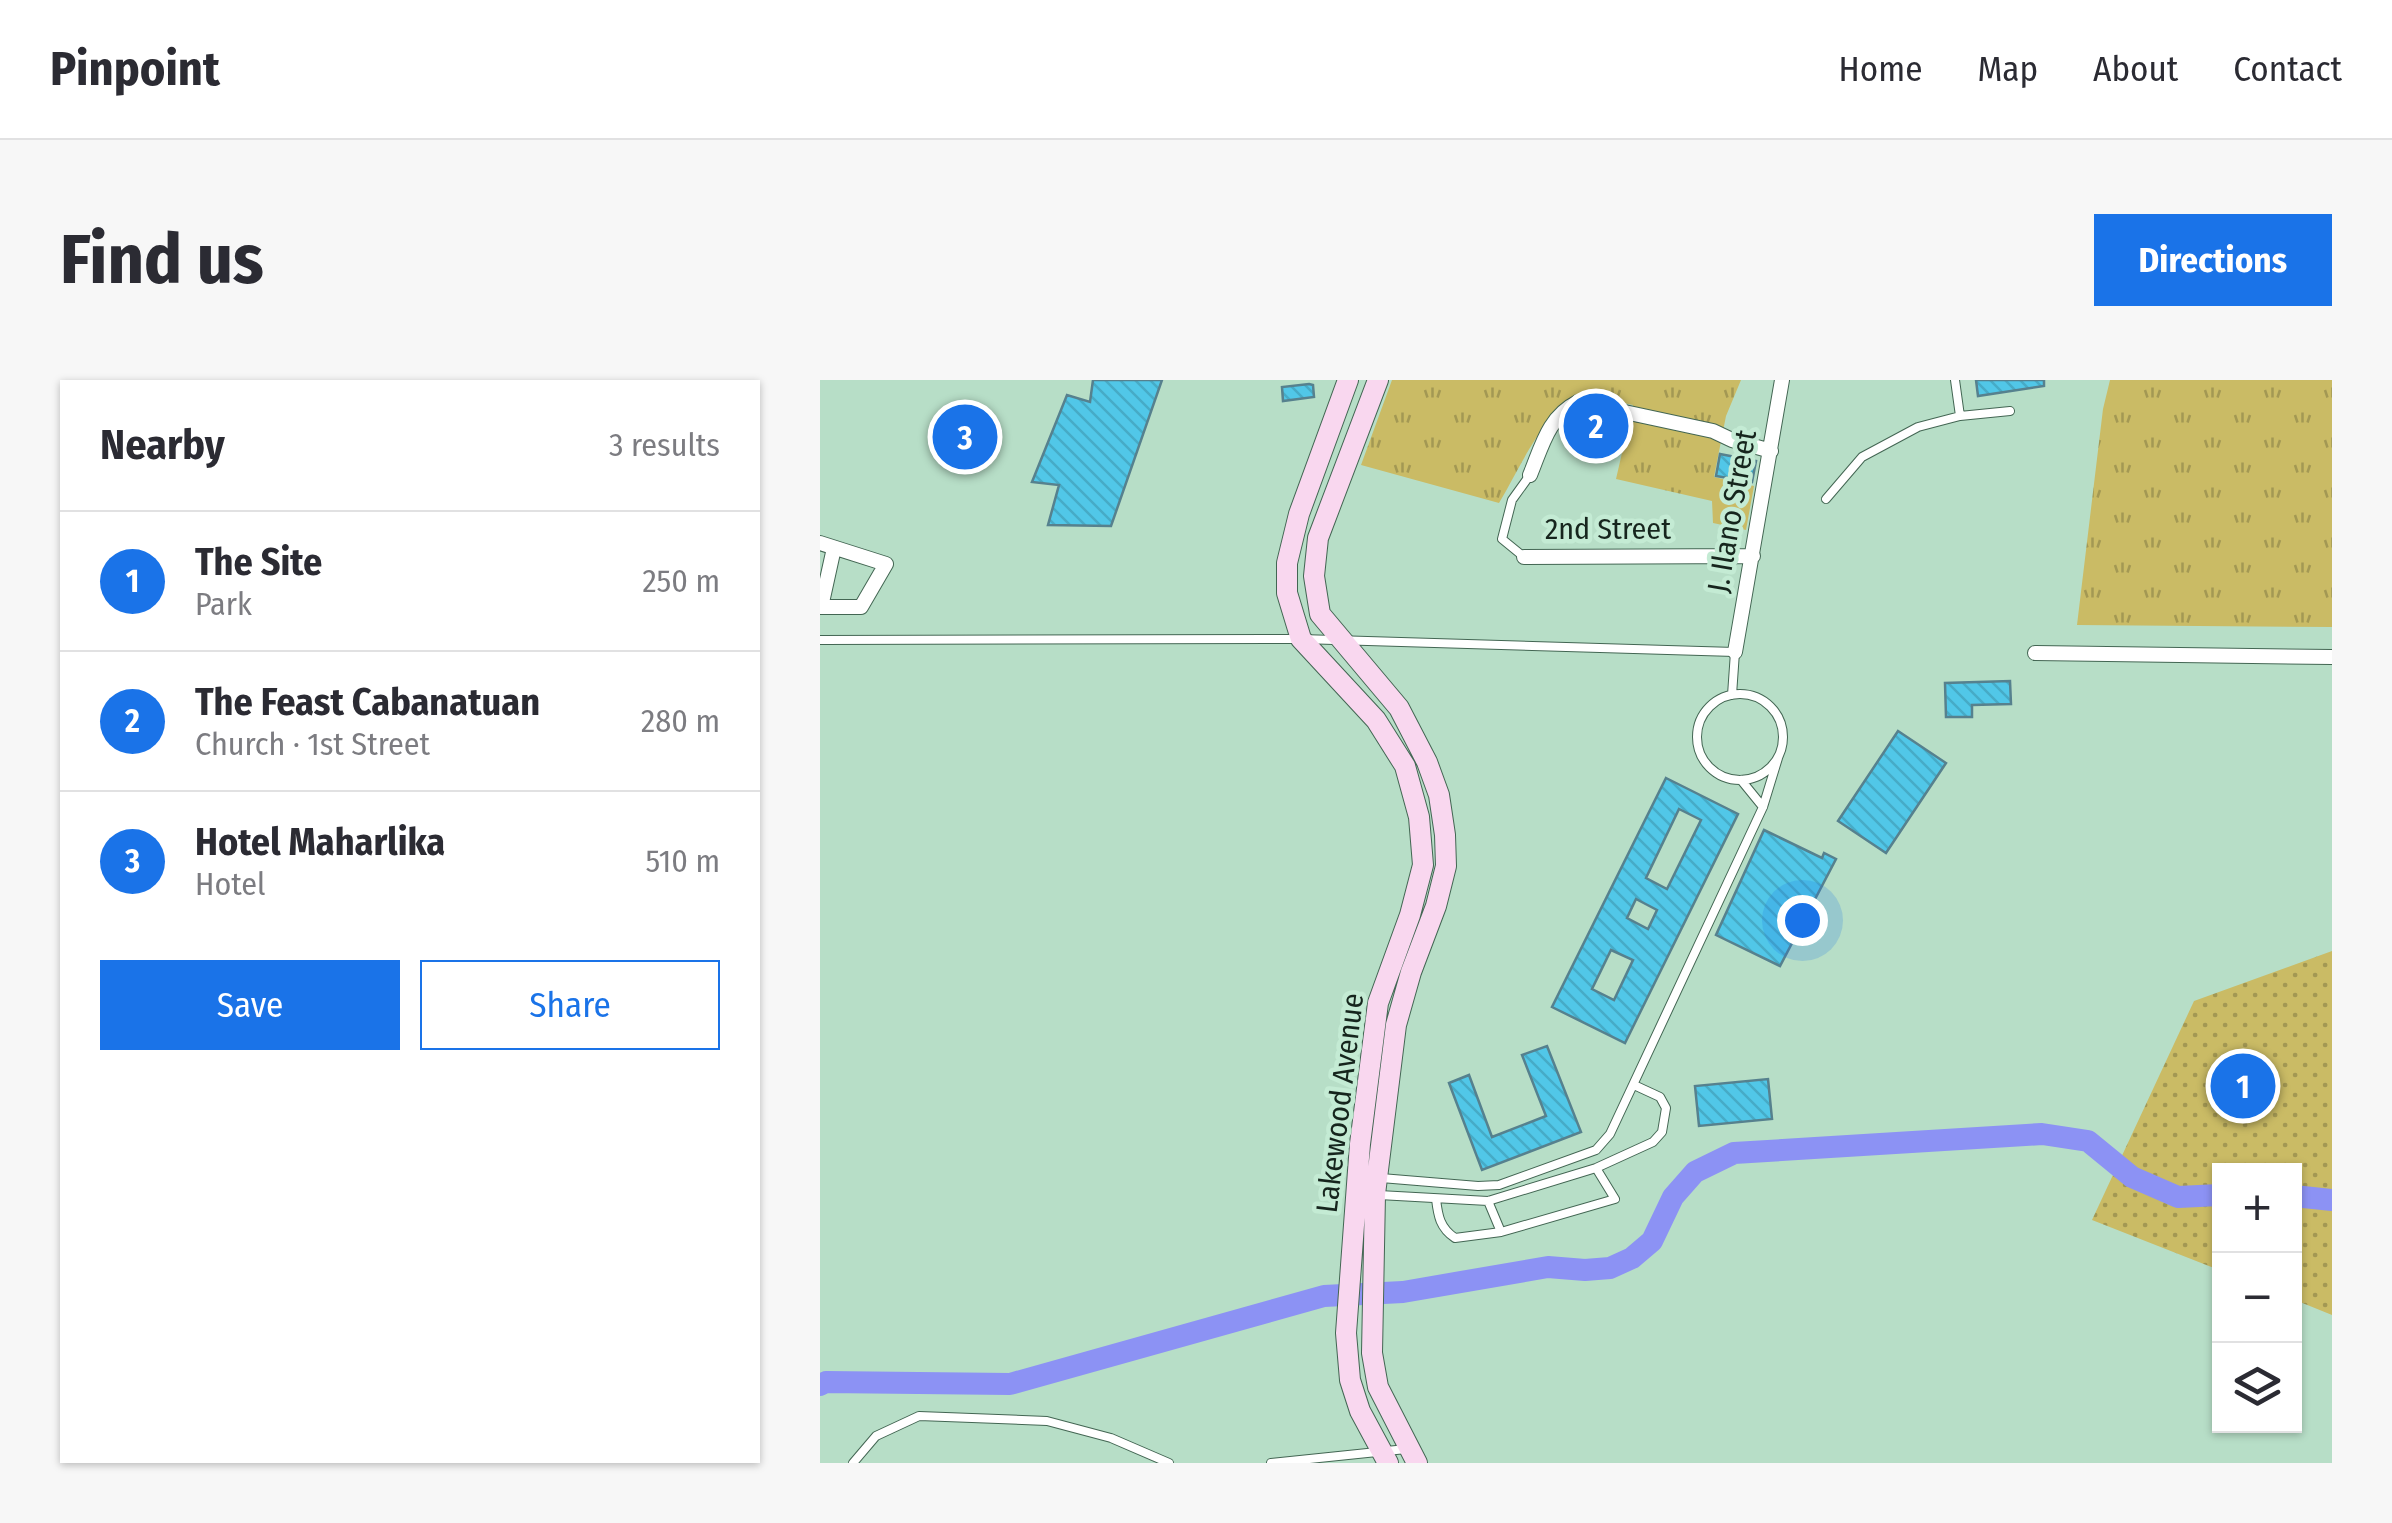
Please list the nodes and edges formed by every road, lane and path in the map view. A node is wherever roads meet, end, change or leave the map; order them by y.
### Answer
1 (1348, 380) edge
2 (1378, 380) edge
3 (1782, 380) edge
4 (1955, 380) edge
5 (2010, 411) dead end
6 (1960, 416) junction
7 (1771, 451) junction
8 (1530, 475) joint
9 (1826, 498) dead end
10 (827, 545) edge
11 (1753, 556) junction
12 (1524, 558) joint
13 (1302, 639) junction
14 (820, 640) edge
15 (1340, 642) junction
16 (1735, 652) junction
17 (2035, 654) dead end
18 (2332, 657) edge
19 (1732, 695) junction
20 (1778, 758) junction
21 (1741, 780) junction
22 (1763, 807) junction
23 (1634, 1085) junction
24 (1596, 1168) junction
25 (1375, 1186) junction
26 (1436, 1199) junction
27 (1488, 1202) junction
28 (1500, 1232) junction
29 (1361, 1274) junction
30 (1414, 1456) edge
31 (1386, 1457) edge
32 (853, 1463) edge
33 (1169, 1463) edge
34 (1271, 1463) edge

1 - 13 main road, Lakewood Avenue
2 - 15 main road, Lakewood Avenue
3 - 7 street, J. Ilano Street
4 - 6 lane
5 - 6 lane
6 - 9 lane
7 - 8 street
7 - 11 street, J. Ilano Street
8 - 12 lane
10 - 10 street
11 - 12 street, 2nd Street
11 - 16 street, J. Ilano Street
13 - 14 lane
13 - 15 lane
13 - 29 main road, Lakewood Avenue
15 - 16 lane
15 - 25 main road, Lakewood Avenue
16 - 19 lane
17 - 18 street
19 - 20 lane
19 - 21 lane
20 - 21 lane
20 - 22 lane
21 - 22 lane
22 - 23 lane
23 - 24 lane
23 - 25 lane
24 - 27 lane
24 - 28 lane
25 - 26 lane
25 - 29 main road, Lakewood Avenue
26 - 27 lane
26 - 28 lane
27 - 28 lane
29 - 30 main road, Lakewood Avenue
29 - 31 main road, Lakewood Avenue
30 - 31 lane
31 - 34 lane
32 - 33 lane

